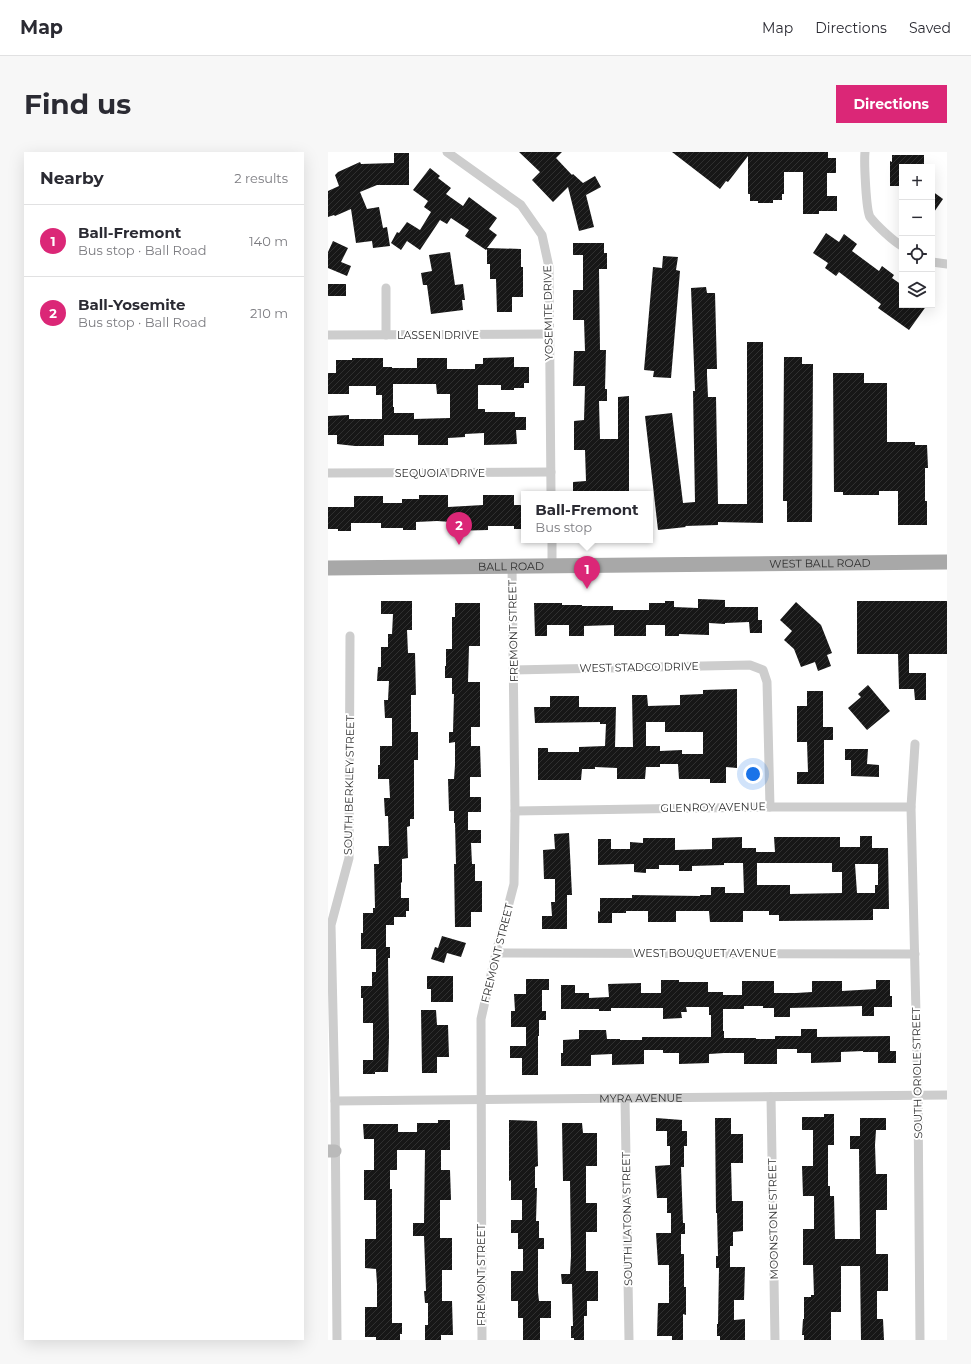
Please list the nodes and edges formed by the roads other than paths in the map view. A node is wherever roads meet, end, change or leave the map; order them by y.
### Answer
1 (447, 152) edge
2 (865, 152) edge
3 (899, 244) edge
4 (935, 262) edge
5 (947, 264) edge
6 (386, 288) dead end
7 (549, 334) junction
8 (328, 335) edge
9 (386, 335) junction
10 (551, 472) junction
11 (328, 473) edge
12 (551, 491) edge
13 (552, 543) edge
14 (947, 562) edge
15 (693, 564) joint
16 (512, 566) junction
17 (552, 566) junction
18 (328, 568) edge
19 (350, 636) dead end
20 (513, 670) junction
21 (914, 744) dead end
22 (770, 807) junction
23 (911, 807) junction
24 (515, 811) junction
25 (496, 952) junction
26 (914, 954) junction
27 (947, 1095) edge
28 (918, 1096) junction
29 (771, 1097) junction
30 (626, 1098) junction
31 (480, 1100) junction
32 (335, 1101) junction
33 (331, 1150) edge
34 (337, 1340) edge
35 (482, 1340) edge
36 (629, 1340) edge
37 (775, 1340) edge
38 (920, 1340) edge

1 - 7 street, YOSEMITE DRIVE
2 - 3 street
4 - 5 street
6 - 9 street
7 - 9 street, LASSEN DRIVE
7 - 10 street, YOSEMITE DRIVE
8 - 9 street, LASSEN DRIVE
10 - 11 street, SEQUOIA DRIVE
10 - 12 street, YOSEMITE DRIVE
13 - 17 street
14 - 15 main road, WEST BALL ROAD
15 - 17 main road, BALL ROAD
16 - 17 main road, BALL ROAD
16 - 18 main road, BALL ROAD
16 - 20 street, FREMONT STREET
19 - 32 street, SOUTH BERKLEY STREET
20 - 22 street, WEST STADCO DRIVE
20 - 24 street, FREMONT STREET
21 - 23 street, SOUTH ORIOLE STREET
22 - 23 street, GLENROY AVENUE
22 - 24 street, GLENROY AVENUE
23 - 26 street, SOUTH ORIOLE STREET
24 - 25 street, FREMONT STREET
25 - 26 street, WEST BOUQUET AVENUE
25 - 31 street, FREMONT STREET
26 - 28 street, SOUTH ORIOLE STREET
27 - 28 street, MYRA AVENUE
28 - 29 street, MYRA AVENUE
28 - 38 street, SOUTH ORIOLE STREET
29 - 30 street, MYRA AVENUE
29 - 37 street, MOONSTONE STREET
30 - 31 street, MYRA AVENUE
30 - 36 street, SOUTH LATONA STREET
31 - 32 street, MYRA AVENUE
31 - 35 street, FREMONT STREET
32 - 33 street, SOUTH BERKLEY STREET
33 - 34 street, SOUTH BERKLEY STREET

